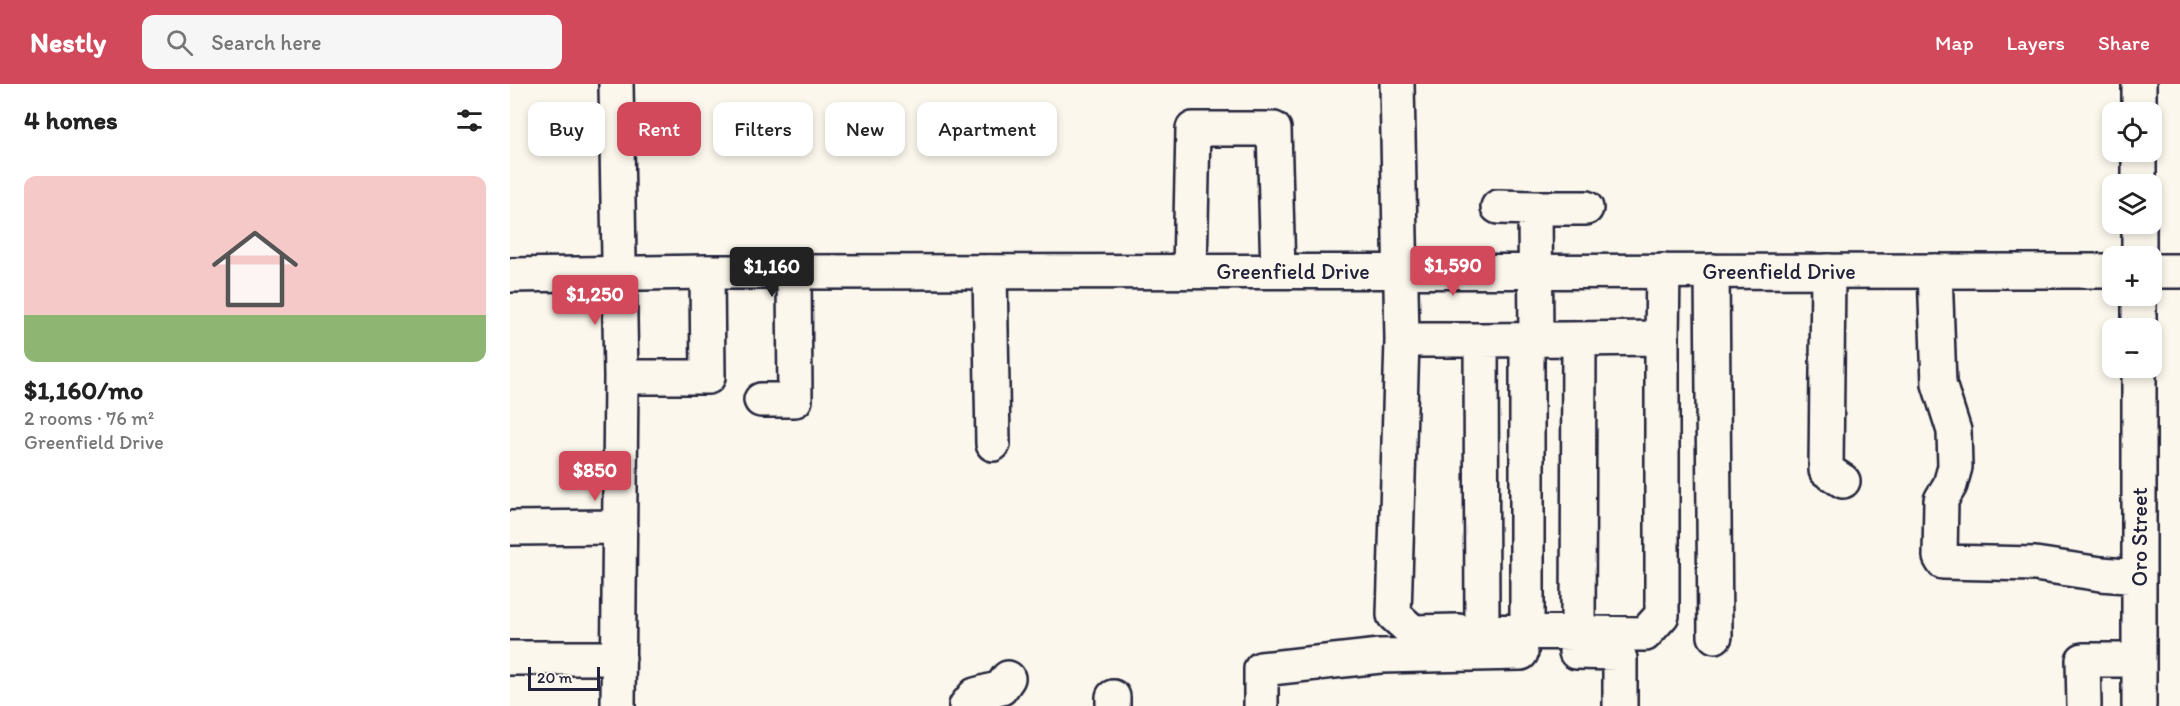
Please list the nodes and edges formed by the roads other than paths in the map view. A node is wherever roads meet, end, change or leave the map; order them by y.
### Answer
1 (616, 84) edge
2 (1397, 84) edge
3 (2139, 84) edge
4 (2139, 102) edge
5 (1498, 207) dead end
6 (1535, 208) junction
7 (1586, 208) dead end
8 (1190, 271) junction
9 (1278, 271) junction
10 (1401, 271) junction
11 (1536, 271) junction
12 (1663, 271) junction
13 (1713, 271) junction
14 (1828, 271) junction
15 (1935, 271) junction
16 (2102, 271) edge
17 (2162, 271) edge
18 (2180, 271) edge
19 (707, 272) junction
20 (794, 272) junction
21 (990, 272) junction
22 (510, 275) edge
23 (620, 275) junction
24 (1662, 338) junction
25 (1402, 339) junction
26 (1532, 339) junction
27 (1579, 339) junction
28 (1480, 340) junction
29 (621, 377) junction
30 (2139, 378) edge
31 (760, 400) dead end
32 (993, 444) dead end
33 (1843, 482) dead end
34 (620, 527) junction
35 (510, 528) edge
36 (2139, 578) junction
37 (1482, 631) junction
38 (1527, 632) junction
39 (1578, 632) junction
40 (1715, 636) dead end
41 (510, 658) edge
42 (618, 658) junction
43 (2139, 660) junction
44 (1008, 678) dead end
45 (618, 706) edge
46 (966, 706) edge
47 (1261, 706) edge
48 (1620, 706) edge
49 (2084, 706) edge
50 (2139, 706) edge

1 - 23 main road
2 - 10 main road
3 - 4 main road
5 - 6 main road
6 - 7 main road
6 - 11 main road
8 - 9 main road, Greenfield Drive
8 - 9 main road
8 - 21 main road, Greenfield Drive
9 - 10 main road, Greenfield Drive
10 - 11 main road, Greenfield Drive
10 - 25 main road
11 - 12 main road, Greenfield Drive
11 - 26 main road
12 - 13 main road, Greenfield Drive
12 - 24 main road
13 - 14 main road, Greenfield Drive
13 - 40 main road
14 - 15 main road, Greenfield Drive
14 - 33 main road
15 - 16 main road, Greenfield Drive
15 - 36 main road
17 - 18 main road
19 - 20 main road, Greenfield Drive
19 - 23 main road, Greenfield Drive
19 - 29 main road
20 - 21 main road, Greenfield Drive
20 - 31 main road
21 - 32 main road
22 - 23 main road, Greenfield Drive
23 - 29 main road
24 - 27 main road
24 - 39 main road
25 - 28 main road
25 - 37 main road
26 - 27 main road
26 - 28 main road
26 - 38 main road
27 - 39 main road
28 - 37 main road
29 - 34 main road
30 - 36 main road, Oro Street
34 - 35 main road
34 - 42 main road
36 - 43 main road, Oro Street
37 - 38 main road
38 - 39 main road
41 - 42 main road
42 - 45 main road
43 - 49 main road
43 - 50 main road, Oro Street
44 - 46 main road
47 - 48 main road

